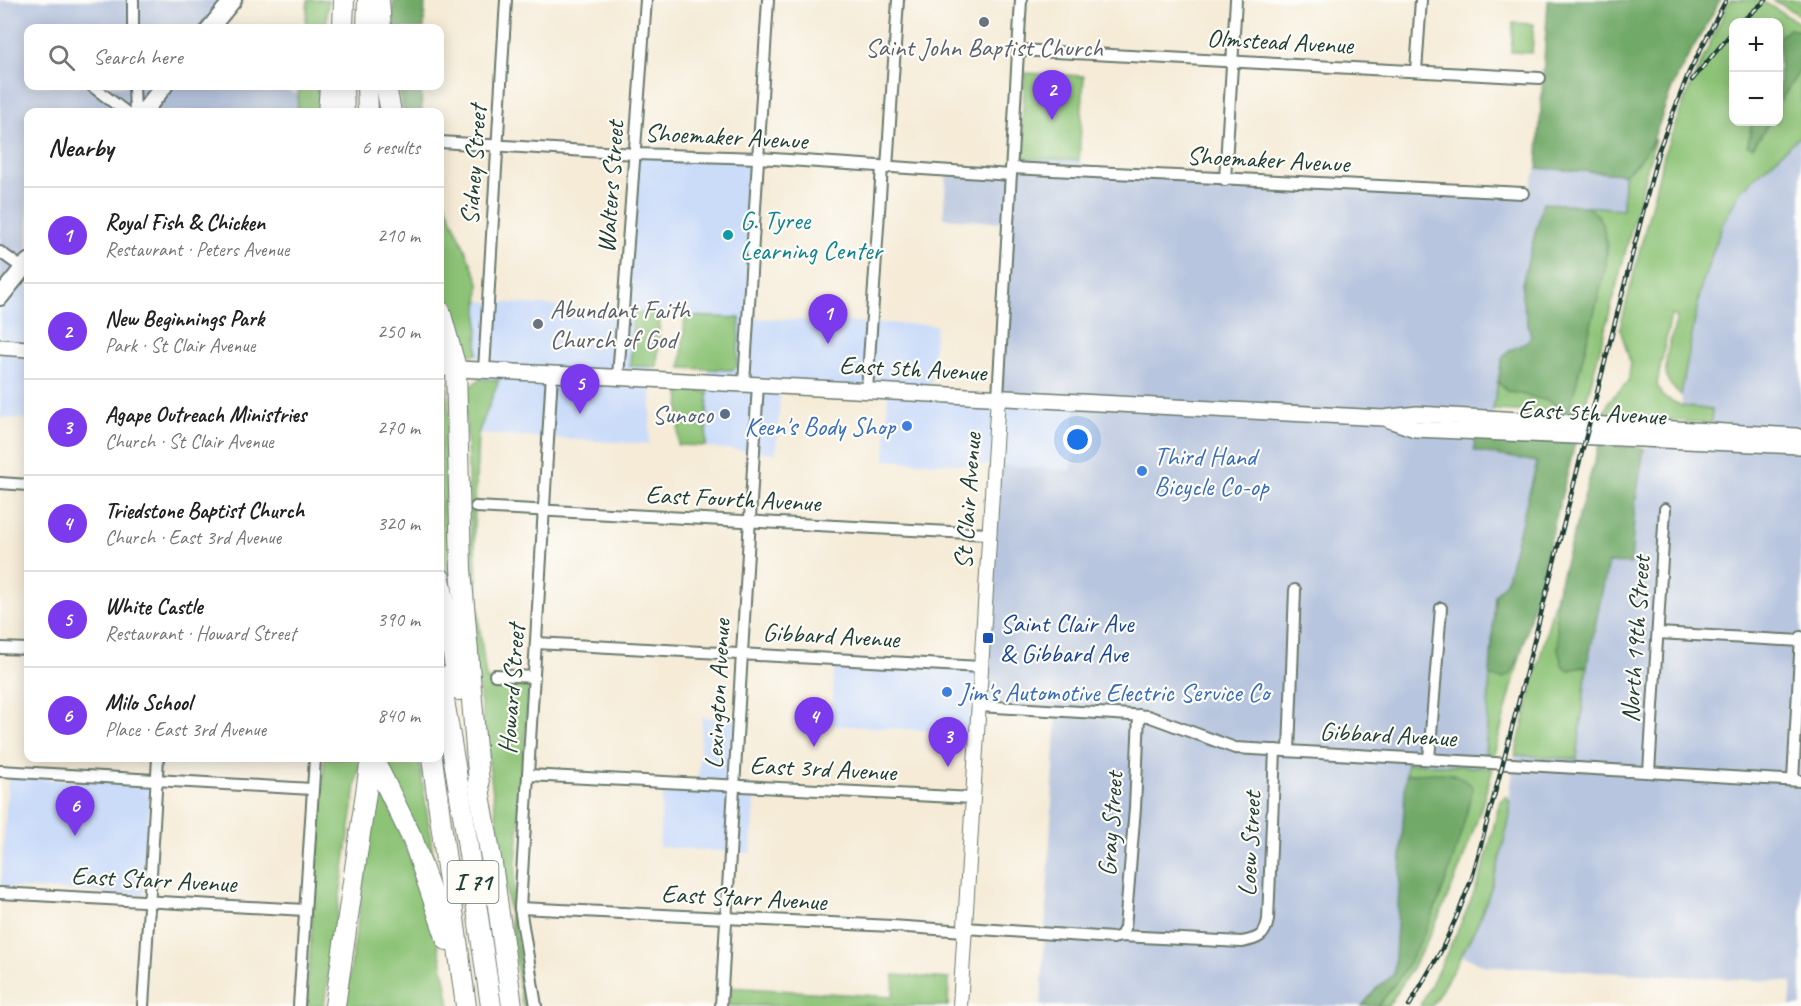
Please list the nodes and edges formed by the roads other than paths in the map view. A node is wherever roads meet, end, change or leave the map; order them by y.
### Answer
1 (133, 0) edge
2 (233, 0) edge
3 (368, 0) edge
4 (379, 0) edge
5 (506, 0) edge
6 (646, 0) edge
7 (768, 0) edge
8 (898, 0) edge
9 (1021, 0) edge
10 (1236, 0) edge
11 (1421, 0) edge
12 (343, 4) edge
13 (133, 24) edge
14 (213, 24) edge
15 (341, 24) edge
16 (367, 24) edge
17 (381, 24) edge
18 (1018, 50) junction
19 (1232, 61) junction
20 (1416, 71) junction
21 (1540, 78) dead end
22 (97, 90) edge
23 (134, 90) edge
24 (161, 90) edge
25 (330, 90) edge
26 (343, 90) edge
27 (367, 90) edge
28 (388, 90) edge
29 (121, 108) edge
30 (135, 108) edge
31 (146, 108) edge
32 (328, 108) edge
33 (344, 108) edge
34 (368, 108) edge
35 (390, 108) edge
36 (444, 142) edge
37 (496, 146) junction
38 (636, 154) junction
39 (759, 158) junction
40 (884, 167) junction
41 (1011, 171) junction
42 (1225, 180) junction
43 (1523, 193) dead end
44 (0, 252) edge
45 (24, 265) edge
46 (24, 268) edge
47 (0, 297) edge
48 (0, 347) edge
49 (24, 349) edge
50 (445, 368) edge
51 (484, 370) junction
52 (552, 374) junction
53 (618, 377) junction
54 (751, 384) junction
55 (867, 390) junction
56 (998, 397) junction
57 (1383, 418) junction
58 (1801, 438) edge
59 (1801, 446) edge
60 (0, 483) edge
61 (24, 485) edge
62 (476, 507) dead end
63 (1665, 509) dead end
64 (543, 511) junction
65 (749, 521) junction
66 (988, 534) junction
67 (1295, 590) dead end
68 (444, 600) edge
69 (1441, 608) dead end
70 (1658, 633) junction
71 (1801, 639) edge
72 (536, 643) junction
73 (0, 648) edge
74 (24, 649) edge
75 (742, 654) junction
76 (981, 667) junction
77 (495, 675) dead end
78 (534, 677) junction
79 (444, 700) edge
80 (978, 706) junction
81 (1139, 715) junction
82 (1275, 750) junction
83 (1289, 751) junction
84 (1429, 759) junction
85 (158, 762) edge
86 (315, 762) edge
87 (371, 762) edge
88 (374, 762) edge
89 (433, 762) edge
90 (0, 771) edge
91 (1649, 772) junction
92 (528, 775) junction
93 (156, 780) junction
94 (1797, 780) edge
95 (734, 786) junction
96 (312, 789) junction
97 (480, 796) junction
98 (973, 798) junction
99 (0, 893) edge
100 (149, 902) junction
101 (520, 908) junction
102 (305, 910) junction
103 (725, 919) junction
104 (965, 930) junction
105 (1121, 936) junction
106 (1259, 938) joint
107 (461, 976) junction
108 (143, 1006) edge
109 (299, 1006) edge
110 (336, 1006) edge
111 (466, 1006) edge
112 (491, 1006) edge
113 (512, 1006) edge
114 (536, 1006) edge
115 (721, 1006) edge
116 (960, 1006) edge

1 - 13 street
2 - 14 main road
3 - 16 highway
4 - 17 highway
5 - 37 street, Sidney Street
6 - 38 street, Walters Street
7 - 39 street, Lexington Avenue
8 - 40 street
9 - 18 street, St Clair Avenue
10 - 19 street
11 - 20 street
12 - 15 highway
18 - 19 street, Olmstead Avenue
18 - 41 street, St Clair Avenue
19 - 20 street, Olmstead Avenue
19 - 42 street
20 - 21 street, Olmstead Avenue
22 - 29 street
23 - 30 street
24 - 31 main road
25 - 32 highway
26 - 33 highway
27 - 34 highway
28 - 35 highway
36 - 37 street, Shoemaker Avenue
37 - 38 street, Shoemaker Avenue
37 - 51 street, Sidney Street
38 - 39 street, Shoemaker Avenue
38 - 53 street, Walters Street
39 - 40 street, Shoemaker Avenue
39 - 54 street, Lexington Avenue
40 - 41 street, Shoemaker Avenue
40 - 55 street
41 - 42 street, Shoemaker Avenue
41 - 56 street, St Clair Avenue
42 - 43 street, Shoemaker Avenue
44 - 45 street
46 - 47 main road
48 - 49 main road
50 - 51 main road, East 5th Avenue
50 - 97 highway
51 - 52 main road, East 5th Avenue
52 - 53 main road, East 5th Avenue
52 - 64 street, Howard Street
53 - 54 main road, East 5th Avenue
54 - 55 main road, East 5th Avenue
54 - 65 street, Lexington Avenue
55 - 56 main road, East 5th Avenue
56 - 57 main road, East 5th Avenue
56 - 66 street, St Clair Avenue
57 - 58 main road, East 5th Avenue
57 - 59 main road, East 5th Avenue
60 - 61 street
62 - 64 street, East Fourth Avenue
63 - 70 street, North 19th Street
64 - 65 street, East Fourth Avenue
64 - 72 street, Howard Street
65 - 66 street, East Fourth Avenue
65 - 75 street, Lexington Avenue
66 - 76 street, St Clair Avenue
67 - 83 street
68 - 97 highway
69 - 84 street
70 - 71 street
70 - 91 street, North 19th Street
71 - 94 street
72 - 75 street, Gibbard Avenue
72 - 78 street, Howard Street
73 - 74 street
75 - 76 street, Gibbard Avenue
75 - 95 street, Lexington Avenue
76 - 80 street, St Clair Avenue
77 - 78 street
78 - 92 street, Howard Street
79 - 112 highway, I 71
80 - 81 street, Gibbard Avenue
80 - 98 street, St Clair Avenue
81 - 82 street, Gibbard Avenue
81 - 105 street, Gray Street
82 - 83 street, Gibbard Avenue
82 - 106 street, Loew Street
83 - 84 street, Gibbard Avenue
84 - 91 street, Gibbard Avenue
85 - 93 street
86 - 96 street
87 - 110 highway
88 - 107 highway
89 - 107 highway, I 71
90 - 93 street
91 - 94 street, Gibbard Avenue
92 - 95 street, East 3rd Avenue
92 - 101 street, Howard Street
93 - 96 street
93 - 100 street
95 - 98 street, East 3rd Avenue
95 - 103 street, Lexington Avenue
96 - 102 street
97 - 113 highway
98 - 104 street, St Clair Avenue
99 - 100 street, East Starr Avenue
100 - 102 street, East Starr Avenue
100 - 108 street
101 - 103 street, East Starr Avenue
101 - 114 street, Howard Street
102 - 109 street
103 - 104 street, East Starr Avenue
103 - 115 street, Lexington Avenue
104 - 105 street, East Starr Avenue
104 - 116 street, St Clair Avenue
105 - 106 street, East Starr Avenue
107 - 111 highway, I 71

